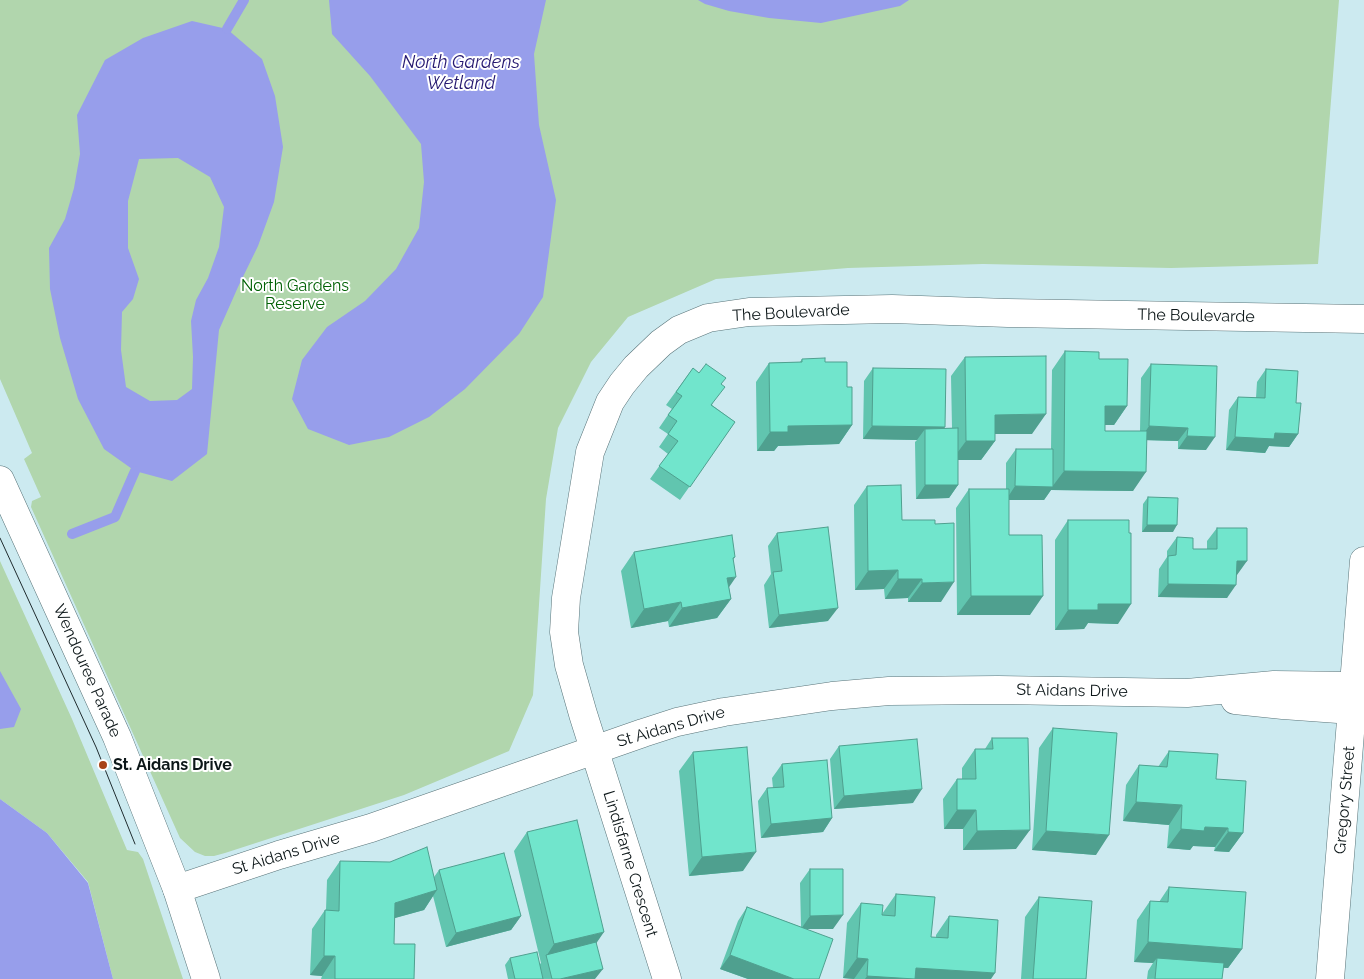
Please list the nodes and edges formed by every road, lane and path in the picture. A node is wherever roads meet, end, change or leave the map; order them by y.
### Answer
1 (1364, 319) edge
2 (0, 480) edge
3 (1364, 561) edge
4 (1353, 698) junction
5 (595, 750) junction
6 (177, 889) junction
7 (206, 979) edge
8 (667, 979) edge
9 (1330, 979) edge

1 - 5 street, The Boulevarde
2 - 6 street, Wendouree Parade
3 - 4 street, Gregory Street
4 - 5 street, St Aidans Drive
4 - 9 street, Gregory Street
5 - 6 street, St Aidans Drive
5 - 8 street, Lindisfarne Crescent
6 - 7 street, Wendouree Parade

